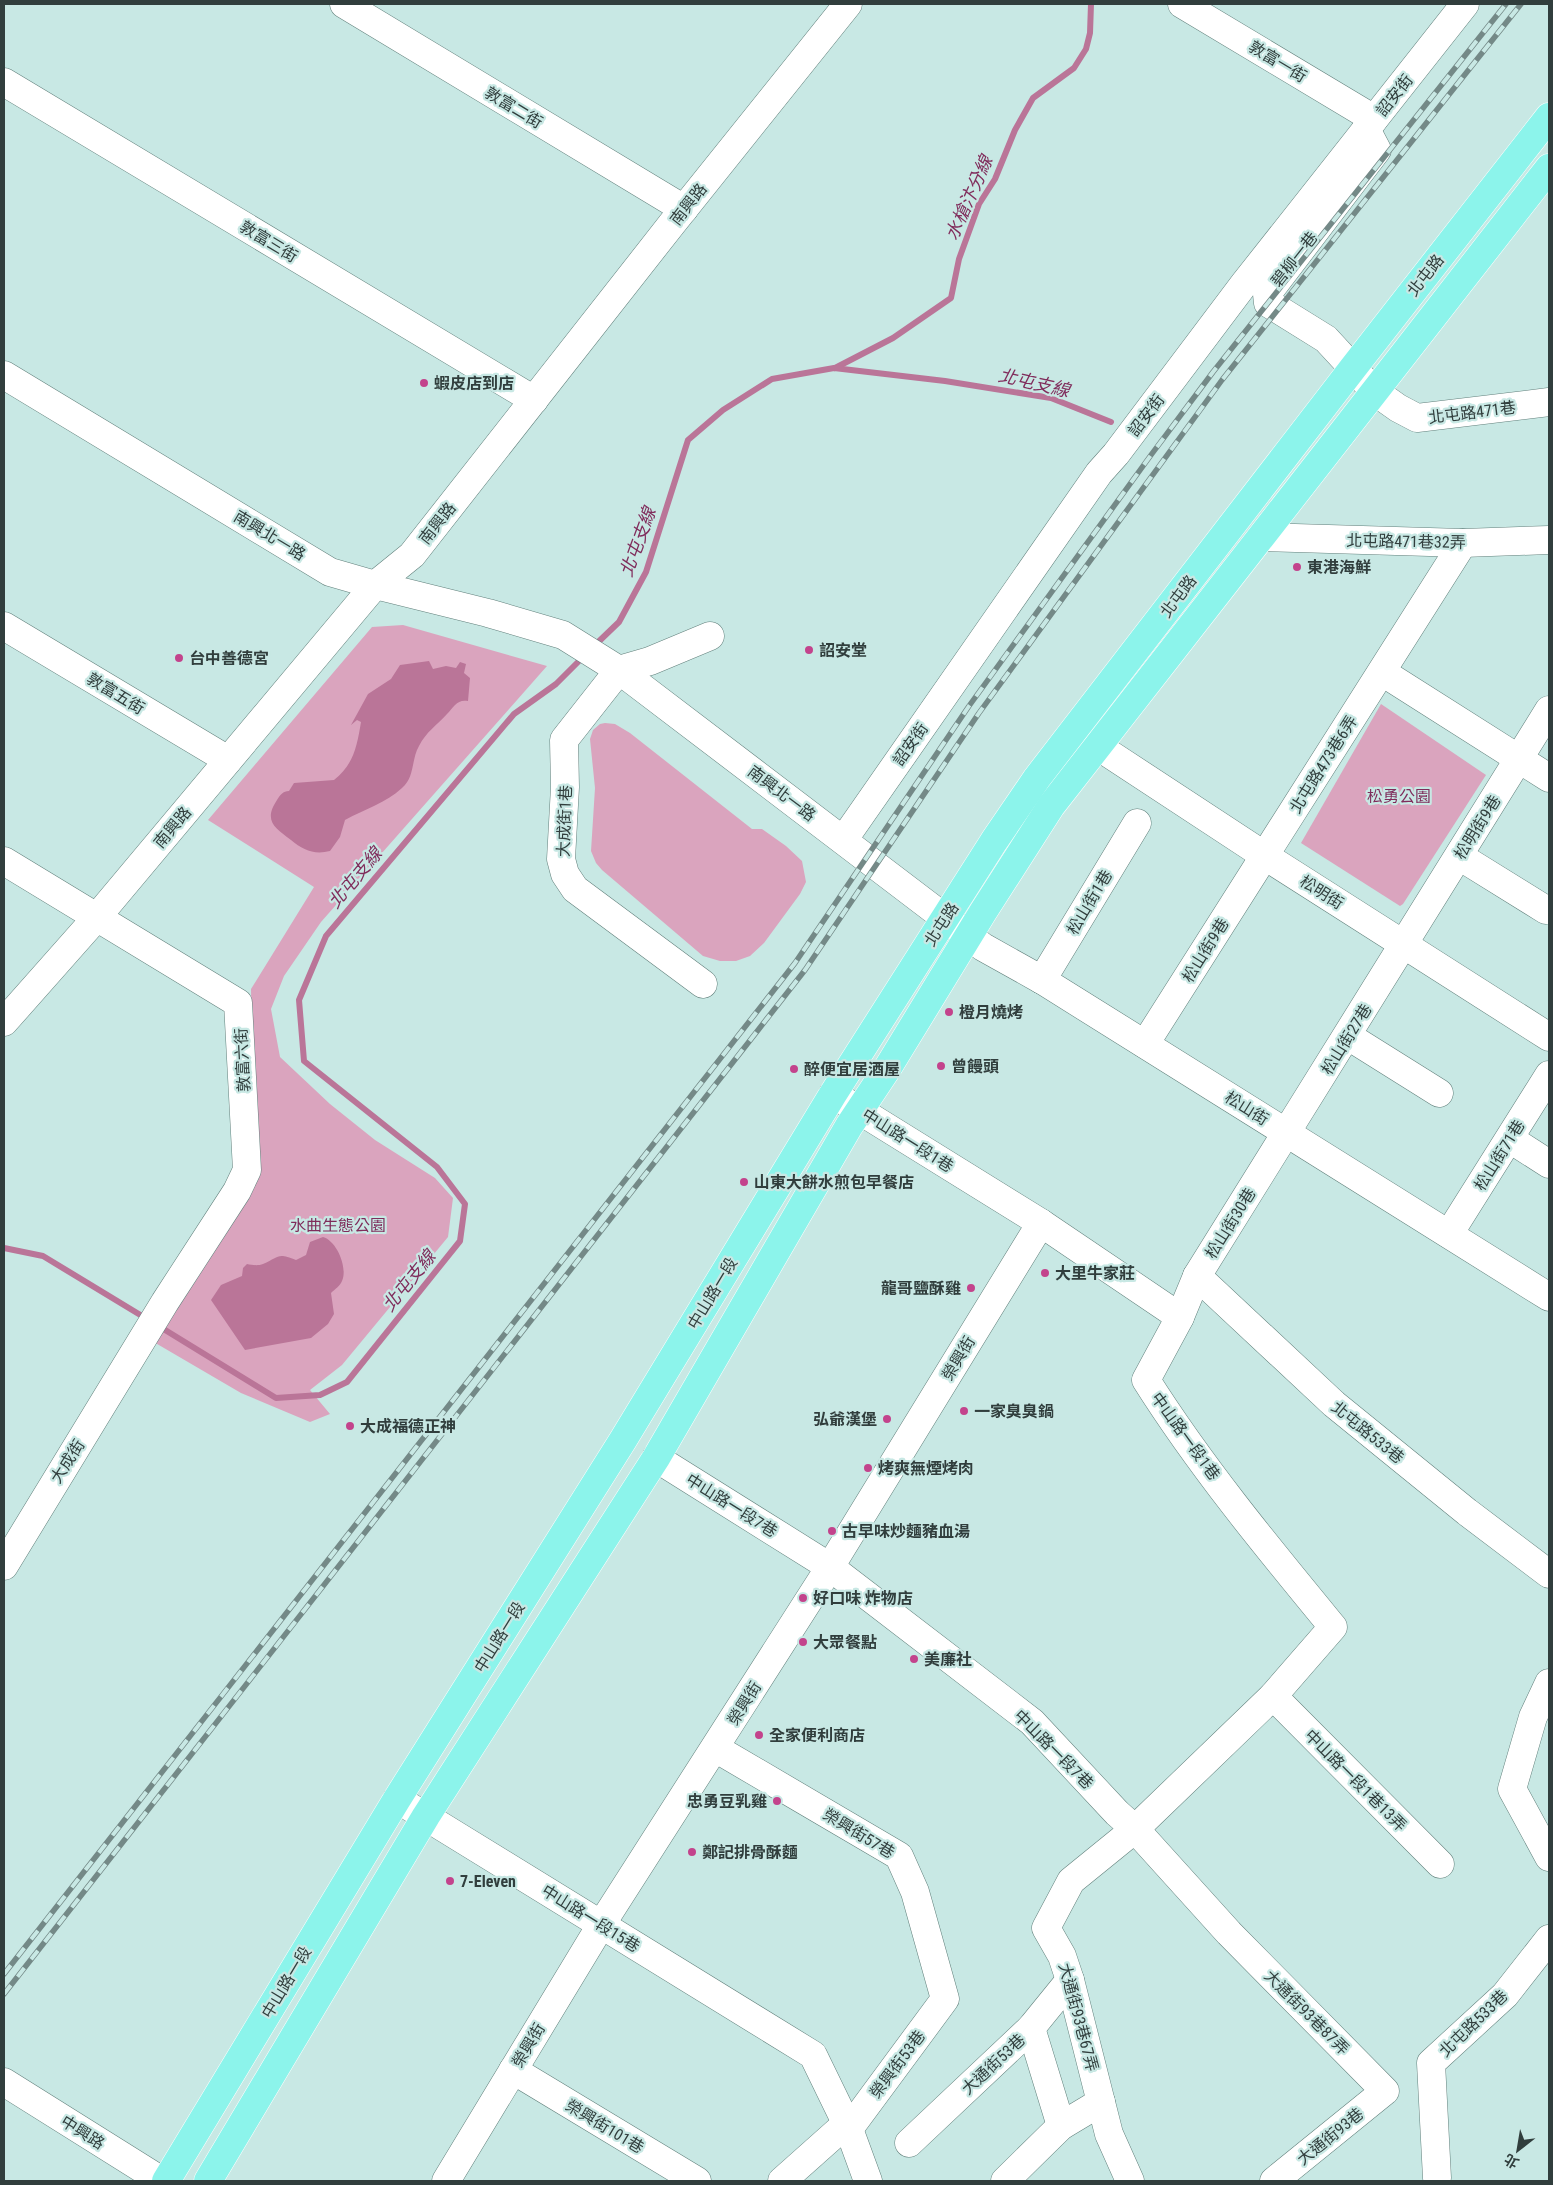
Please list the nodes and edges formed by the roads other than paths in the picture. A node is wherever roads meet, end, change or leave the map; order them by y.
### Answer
1 (344, 4) edge
2 (848, 4) edge
3 (1182, 4) edge
4 (1465, 4) edge
5 (4, 82) edge
6 (1549, 117) edge
7 (1370, 124) junction
8 (1549, 168) edge
9 (684, 209) junction
10 (1353, 368) junction
11 (4, 375) edge
12 (1374, 392) junction
13 (534, 400) junction
14 (1549, 402) edge
15 (1262, 536) junction
16 (1549, 540) edge
17 (1463, 543) junction
18 (375, 585) junction
19 (4, 626) edge
20 (710, 636) dead end
21 (619, 670) junction
22 (1382, 672) junction
23 (1549, 710) edge
24 (1096, 745) junction
25 (1519, 758) junction
26 (228, 760) junction
27 (1549, 778) edge
28 (1136, 823) dead end
29 (844, 839) junction
30 (1265, 856) junction
31 (1459, 856) junction
32 (4, 861) edge
33 (1546, 910) dead end
34 (97, 917) junction
35 (944, 918) junction
36 (968, 936) junction
37 (1404, 944) junction
38 (1042, 980) junction
39 (703, 984) dead end
40 (4, 1022) edge
41 (1348, 1036) junction
42 (1549, 1037) edge
43 (1145, 1044) junction
44 (1549, 1075) edge
45 (1440, 1093) dead end
46 (833, 1094) junction
47 (859, 1109) junction
48 (1287, 1133) junction
49 (1510, 1139) junction
50 (1549, 1164) edge
51 (1041, 1223) junction
52 (1449, 1234) junction
53 (1197, 1276) junction
54 (1549, 1297) edge
55 (1180, 1317) junction
56 (131, 1357) joint
57 (656, 1458) junction
58 (4, 1566) edge
59 (830, 1567) junction
60 (1549, 1574) edge
61 (1549, 1683) edge
62 (1273, 1696) junction
63 (716, 1748) junction
64 (397, 1799) junction
65 (426, 1816) junction
66 (1136, 1830) junction
67 (1549, 1857) edge
68 (1440, 1864) dead end
69 (600, 1925) junction
70 (1229, 1933) joint
71 (1549, 1939) edge
72 (1070, 1980) junction
73 (945, 1999) joint
74 (1031, 2028) junction
75 (513, 2070) junction
76 (4, 2082) edge
77 (1385, 2091) joint
78 (1101, 2102) junction
79 (1061, 2126) junction
80 (847, 2127) junction
81 (909, 2143) dead end
82 (1437, 2178) dead end
83 (162, 2181) edge
84 (166, 2181) edge
85 (208, 2181) edge
86 (446, 2181) edge
87 (697, 2181) edge
88 (782, 2181) edge
89 (868, 2181) edge
90 (1006, 2181) edge
91 (1130, 2181) edge
92 (1274, 2181) edge

1 - 9 street, 敦富二街
2 - 9 street, 南興路
3 - 7 street, 敦富一街
4 - 7 street, 詔安街
5 - 13 street, 敦富三街
6 - 10 main road, 北屯路
7 - 10 street, 碧柳一巷
7 - 29 street, 詔安街
8 - 12 main road, 北屯路
9 - 13 street, 南興路
10 - 12 street, 北屯路471巷
10 - 35 main road, 北屯路
11 - 18 street, 南興北一路
12 - 14 street, 北屯路471巷
12 - 15 main road, 北屯路
13 - 18 street, 南興路
15 - 17 street, 北屯路471巷32弄
15 - 24 main road, 北屯路
16 - 17 street, 北屯路471巷32弄
17 - 22 street, 北屯路473巷6弄
18 - 21 street, 南興北一路
18 - 26 street, 南興路
19 - 26 street, 敦富五街
20 - 21 street
21 - 29 street, 南興北一路
21 - 39 street, 大成街1巷
22 - 25 street
22 - 30 street, 北屯路473巷6弄
23 - 25 street, 松明街9巷
24 - 30 street, 松明街
24 - 36 main road, 北屯路
25 - 27 street
25 - 31 street, 松明街9巷
26 - 34 street, 南興路
28 - 38 street, 松山街1巷
29 - 35 street, 南興北一路
30 - 37 street, 松明街
30 - 43 street, 松山街9巷
31 - 33 street
31 - 37 street, 松明街9巷
32 - 34 street, 敦富六街
34 - 40 street, 南興路
34 - 56 street, 敦富六街
35 - 36 street, 松山街
35 - 46 main road, 北屯路
36 - 38 street, 松山街
36 - 47 main road, 北屯路
37 - 41 street, 松山街27巷
37 - 42 street, 松明街
38 - 43 street, 松山街
41 - 45 street
41 - 48 street, 松山街27巷
43 - 48 street, 松山街
44 - 49 street, 松山街71巷
46 - 47 street, 中山路一段1巷
46 - 64 main road, 中山路一段
47 - 51 street, 中山路一段1巷
47 - 57 main road, 中山路一段
48 - 52 street, 松山街
48 - 53 street, 松山街30巷
49 - 50 street
49 - 52 street, 松山街71巷
51 - 55 street, 中山路一段1巷
51 - 59 street, 榮興街
52 - 54 street, 松山街
53 - 55 street, 松山街30巷
53 - 60 street, 北屯路533巷
55 - 62 street, 中山路一段1巷
56 - 58 street, 大成街
57 - 59 street, 中山路一段7巷
57 - 65 main road, 中山路一段
59 - 63 street, 榮興街
59 - 66 street, 中山路一段7巷
61 - 67 street
62 - 66 street, 中山路一段1巷
62 - 68 street, 中山路一段1巷13弄
63 - 69 street, 榮興街
63 - 73 street, 榮興街57巷
64 - 65 street, 中山路一段15巷
64 - 84 main road, 中山路一段
65 - 69 street, 中山路一段15巷
65 - 85 main road, 中山路一段
66 - 70 street, 中山路一段7巷
66 - 72 street, 大通街93巷67弄
69 - 75 street, 榮興街
69 - 80 street, 中山路一段15巷
70 - 77 street, 大通街93巷87弄
71 - 82 street, 北屯路533巷
72 - 74 street, 大通街53巷
72 - 78 street, 大通街93巷67弄
73 - 80 street, 榮興街53巷
74 - 79 street
74 - 81 street, 大通街53巷
75 - 86 street, 榮興街
75 - 87 street, 榮興街101巷
76 - 83 street, 中興路
77 - 92 street, 大通街93巷
78 - 79 street
78 - 91 street, 大通街93巷67弄
79 - 90 street
80 - 88 street
80 - 89 street, 中山路一段15巷

